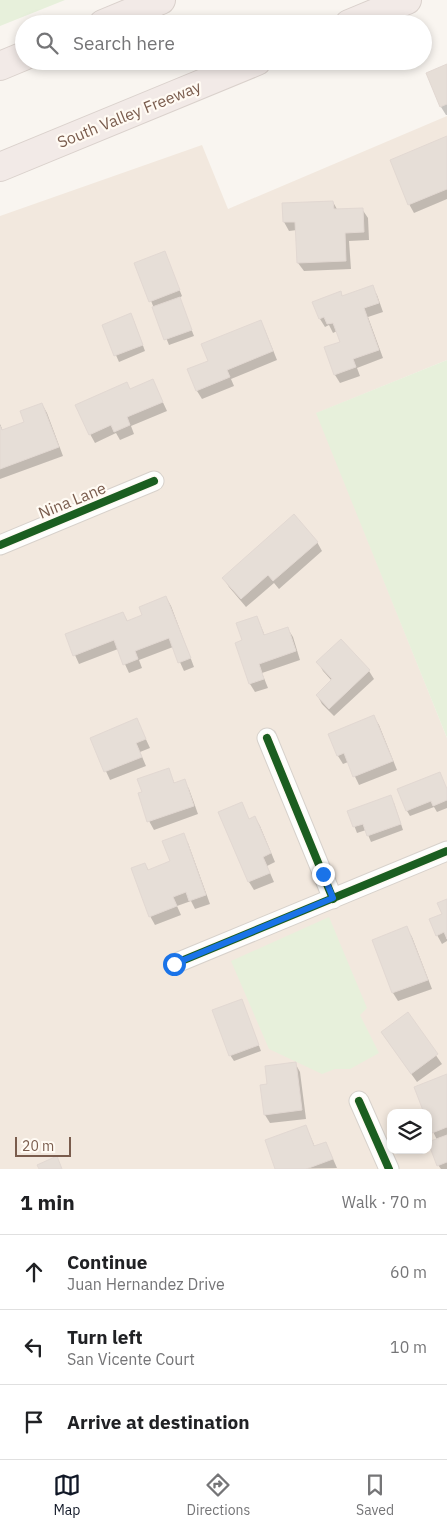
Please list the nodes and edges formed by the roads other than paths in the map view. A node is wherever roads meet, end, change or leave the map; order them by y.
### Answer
1 (161, 0) edge
2 (407, 0) edge
3 (125, 15) edge
4 (371, 15) edge
5 (15, 60) edge
6 (0, 66) edge
7 (235, 70) edge
8 (0, 167) edge
9 (154, 481) dead end
10 (0, 545) edge
11 (267, 738) dead end
12 (447, 851) edge
13 (333, 898) junction
14 (174, 964) dead end
15 (359, 1101) dead end
16 (389, 1169) edge

1 - 3 highway
2 - 4 highway
5 - 6 highway
7 - 8 highway, South Valley Freeway
9 - 10 street, Nina Lane
11 - 13 street
12 - 13 street
13 - 14 street
15 - 16 street

